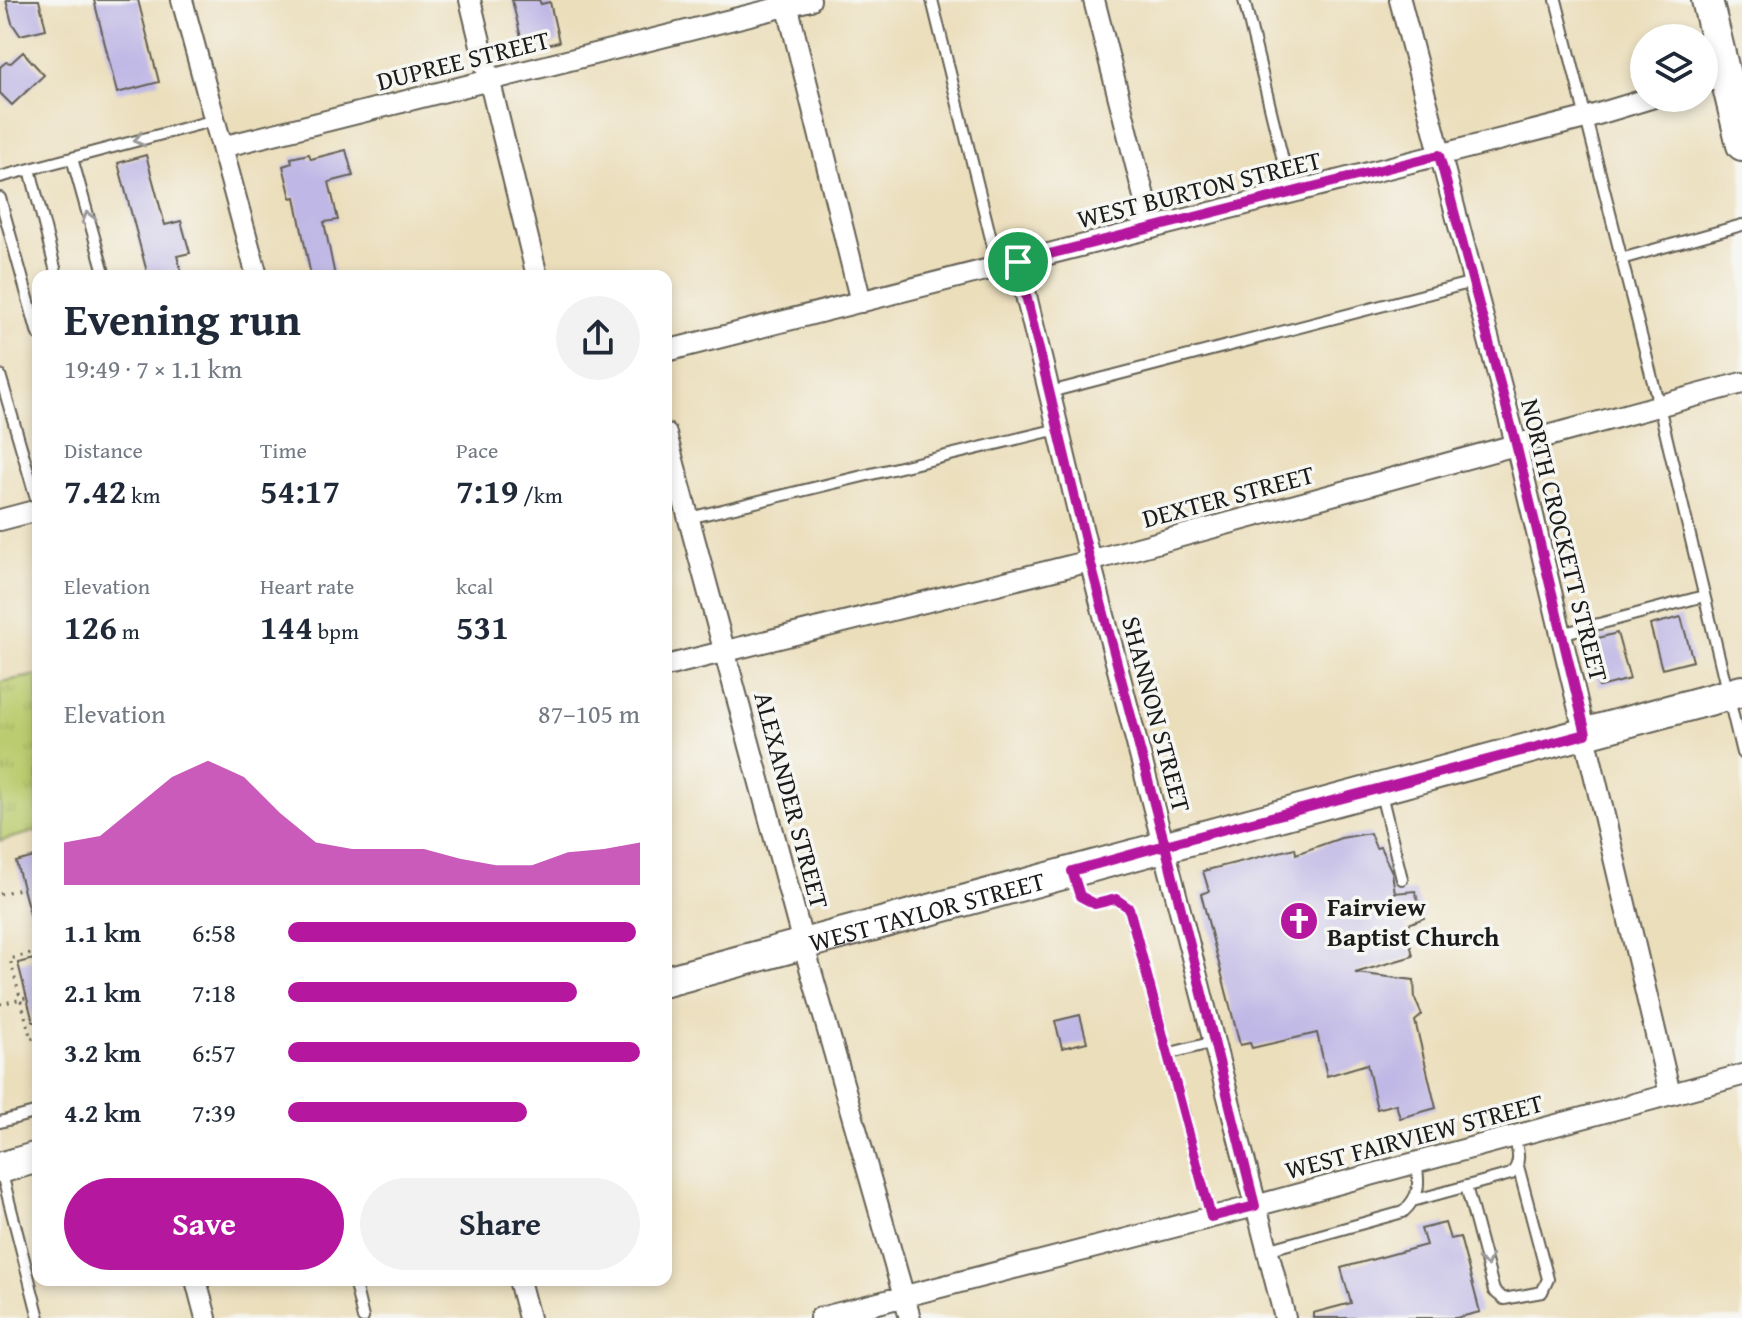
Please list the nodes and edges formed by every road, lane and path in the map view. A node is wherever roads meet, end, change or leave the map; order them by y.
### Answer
1 (182, 0) edge
2 (470, 0) edge
3 (810, 0) edge
4 (932, 0) edge
5 (1094, 0) edge
6 (1244, 0) edge
7 (1400, 0) edge
8 (1556, 0) edge
9 (1707, 0) edge
10 (786, 3) edge
11 (1709, 24) edge
12 (490, 80) junction
13 (1718, 84) edge
14 (1630, 104) edge
15 (1738, 112) edge
16 (1585, 118) junction
17 (215, 120) junction
18 (1742, 145) edge
19 (222, 147) junction
20 (1439, 155) junction
21 (72, 158) junction
22 (30, 169) junction
23 (0, 177) edge
24 (1291, 193) junction
25 (0, 198) edge
26 (1742, 225) edge
27 (1152, 228) junction
28 (1621, 259) junction
29 (1018, 262) junction
30 (998, 267) junction
31 (55, 270) edge
32 (103, 270) edge
33 (255, 270) edge
34 (536, 270) edge
35 (1473, 282) junction
36 (861, 302) junction
37 (32, 313) edge
38 (672, 349) edge
39 (0, 375) edge
40 (1742, 383) edge
41 (1050, 392) junction
42 (1659, 406) junction
43 (1058, 429) junction
44 (1516, 444) junction
45 (672, 456) edge
46 (32, 487) edge
47 (32, 510) edge
48 (689, 518) junction
49 (0, 520) edge
50 (1090, 561) junction
51 (1704, 596) junction
52 (1561, 634) junction
53 (725, 650) junction
54 (672, 664) edge
55 (1735, 693) edge
56 (1586, 734) junction
57 (1742, 753) edge
58 (1379, 789) junction
59 (1165, 845) junction
60 (1072, 871) junction
61 (1402, 879) dead end
62 (23, 888) dead end
63 (0, 894) edge
64 (803, 943) junction
65 (32, 954) edge
66 (672, 979) edge
67 (26, 998) dead end
68 (21, 999) junction
69 (0, 1004) edge
70 (32, 1039) edge
71 (1214, 1042) junction
72 (1167, 1054) junction
73 (1742, 1075) edge
74 (1670, 1094) junction
75 (32, 1114) edge
76 (0, 1122) edge
77 (1514, 1136) junction
78 (32, 1159) edge
79 (1416, 1162) junction
80 (1518, 1166) junction
81 (0, 1168) edge
82 (1466, 1186) junction
83 (1416, 1200) junction
84 (1255, 1206) junction
85 (1211, 1217) junction
86 (1267, 1250) junction
87 (198, 1286) edge
88 (355, 1286) edge
89 (521, 1286) edge
90 (904, 1295) junction
91 (39, 1318) edge
92 (206, 1318) edge
93 (363, 1318) edge
94 (529, 1318) edge
95 (820, 1318) edge
96 (910, 1318) edge
97 (1285, 1318) edge

1 - 17 street
2 - 12 street
3 - 10 street, DUPREE STREET
4 - 30 lane
5 - 27 street
6 - 24 lane
7 - 20 street, NORTH CROCKETT STREET
8 - 16 lane
9 - 11 main road
10 - 12 street, DUPREE STREET
10 - 36 street
12 - 19 street, DUPREE STREET
12 - 34 street
13 - 15 main road
14 - 16 street, WEST BURTON STREET
15 - 18 main road
16 - 20 street, WEST BURTON STREET
16 - 28 lane
17 - 19 street
17 -> 21 lane
19 - 33 street
20 - 24 street, WEST BURTON STREET
20 - 35 street, NORTH CROCKETT STREET
21 - 22 lane
32 -> 21 lane
22 - 23 lane
22 - 31 lane
24 - 27 street, WEST BURTON STREET
25 - 37 lane
26 - 28 lane
27 - 29 street, WEST BURTON STREET
28 - 42 lane
29 - 30 street, WEST BURTON STREET
29 - 41 street, SHANNON STREET
30 - 36 street, WEST BURTON STREET
35 - 41 lane
35 - 44 street, NORTH CROCKETT STREET
36 - 38 street, WEST BURTON STREET
39 - 46 lane
40 - 42 street, DEXTER STREET
41 - 43 street, SHANNON STREET
42 - 44 street, DEXTER STREET
42 - 51 lane
43 - 48 lane
43 - 50 street, SHANNON STREET
44 - 50 street, DEXTER STREET
44 - 52 street, NORTH CROCKETT STREET
45 - 48 street, ALEXANDER STREET
47 - 49 street
48 - 53 street, ALEXANDER STREET
50 - 53 street, DEXTER STREET
50 - 59 street, SHANNON STREET
51 - 52 lane
51 - 55 lane
52 - 56 street, NORTH CROCKETT STREET
53 - 54 street, DEXTER STREET
53 - 64 street, ALEXANDER STREET
55 - 56 main road, WEST TAYLOR STREET
55 - 57 lane
56 - 58 main road, WEST TAYLOR STREET
56 - 74 street, NORTH CROCKETT STREET
58 - 59 main road, WEST TAYLOR STREET
58 - 61 lane
59 - 60 main road, WEST TAYLOR STREET
59 - 71 street, SHANNON STREET
60 - 64 main road, WEST TAYLOR STREET
60 - 72 lane
62 - 63 path
64 - 66 main road, WEST TAYLOR STREET
64 - 90 street, ALEXANDER STREET
65 - 68 path
67 - 68 path
68 - 69 path
68 - 70 path
71 - 72 lane
71 - 84 street, SHANNON STREET
72 - 85 lane
73 - 74 street, WEST FAIRVIEW STREET
74 - 77 street, WEST FAIRVIEW STREET
75 - 76 lane
77 - 79 street, WEST FAIRVIEW STREET
77 - 80 lane
78 - 81 main road
79 - 83 lane
79 - 84 street, WEST FAIRVIEW STREET
80 - 82 lane
82 -> 80 lane
81 - 91 lane
82 - 83 lane
83 - 86 lane
84 - 85 street, WEST FAIRVIEW STREET
84 - 86 street, SHANNON STREET
85 - 90 street, WEST FAIRVIEW STREET
86 - 97 street, SHANNON STREET
87 - 92 street
88 - 93 lane
89 - 94 street
90 - 95 street, WEST FAIRVIEW STREET
90 - 96 street, ALEXANDER STREET

